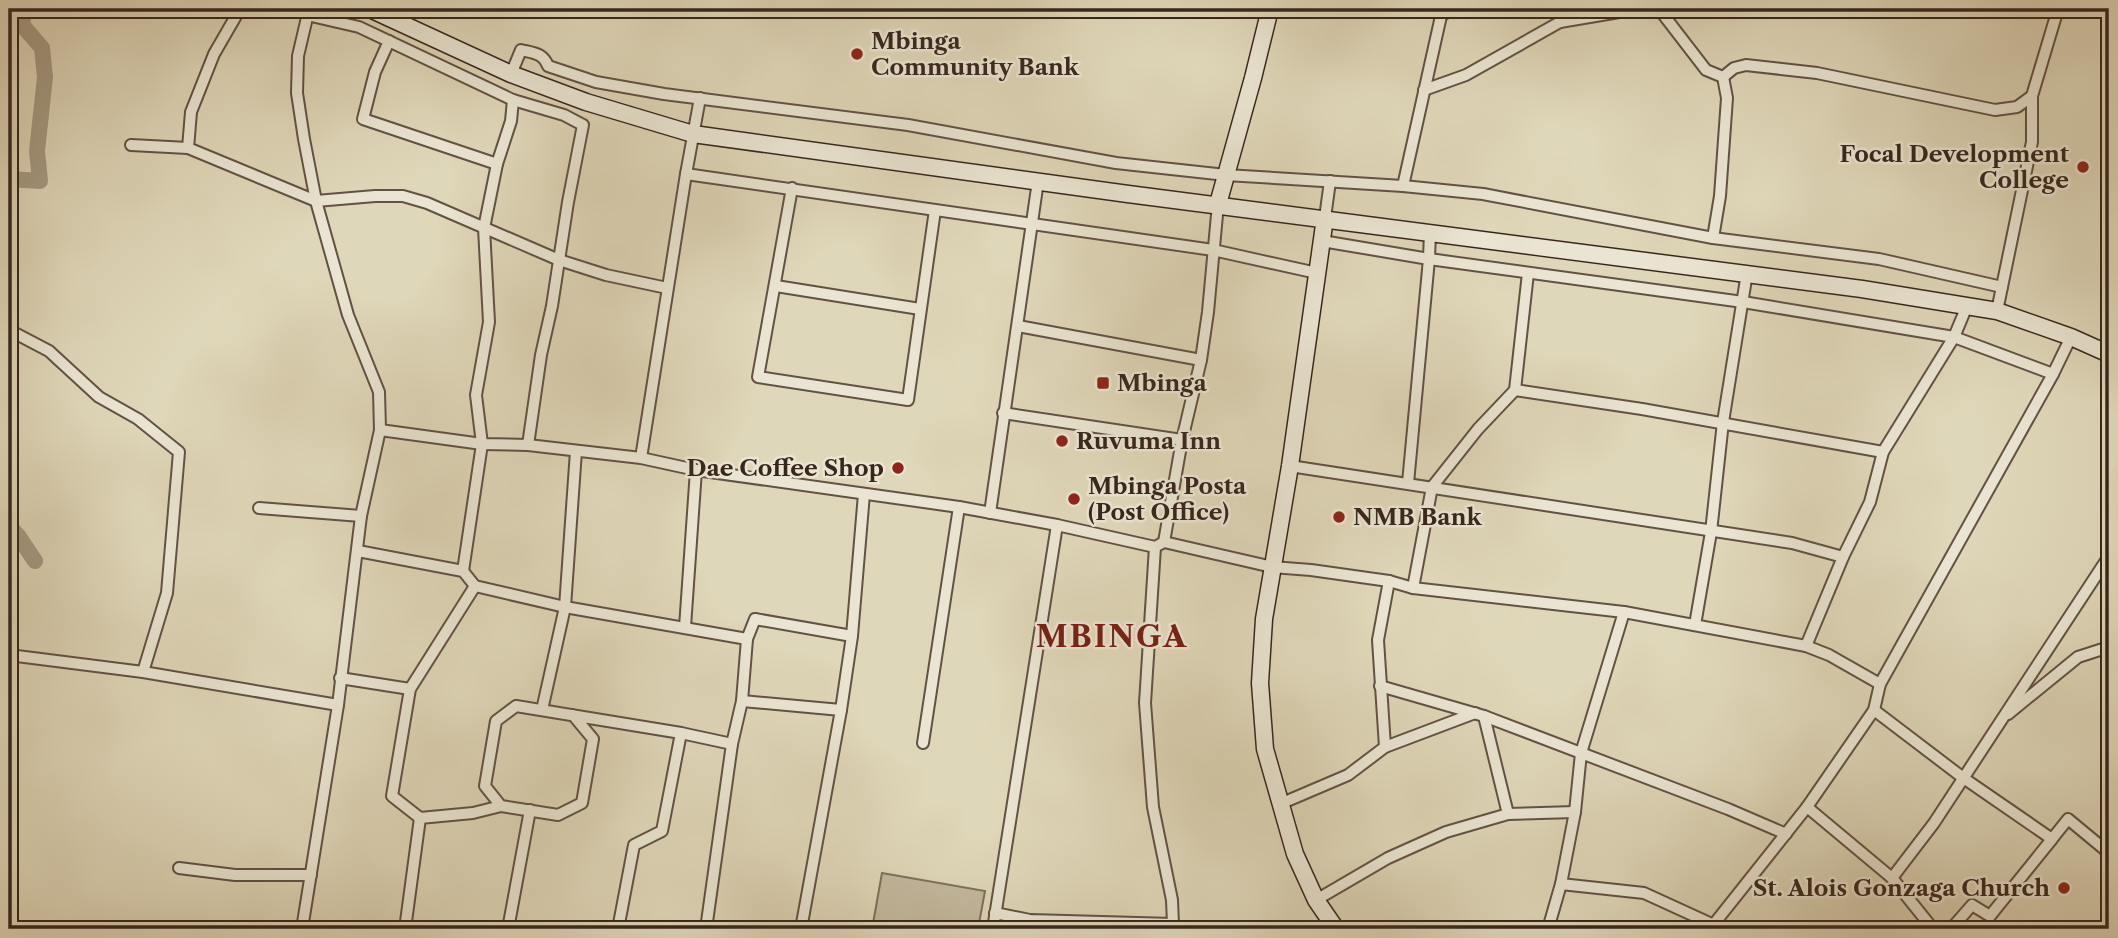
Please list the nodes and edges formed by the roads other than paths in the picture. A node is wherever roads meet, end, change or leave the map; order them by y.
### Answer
1 (240, 9) edge
2 (370, 9) edge
3 (1270, 9) edge
4 (1451, 9) edge
5 (1572, 9) edge
6 (1637, 9) edge
7 (1659, 9) edge
8 (2058, 9) edge
9 (308, 12) edge
10 (1560, 22) junction
11 (389, 41) junction
12 (511, 74) junction
13 (1723, 77) junction
14 (1424, 90) junction
15 (2032, 96) junction
16 (700, 98) junction
17 (513, 100) junction
18 (693, 134) junction
19 (131, 145) dead end
20 (188, 148) junction
21 (497, 164) junction
22 (686, 174) junction
23 (1226, 175) junction
24 (1038, 181) junction
25 (1329, 181) junction
26 (1403, 186) junction
27 (792, 188) junction
28 (316, 201) junction
29 (1217, 204) junction
30 (934, 210) junction
31 (1325, 218) junction
32 (1033, 224) junction
33 (484, 228) junction
34 (1430, 232) junction
35 (1713, 238) junction
36 (1321, 241) junction
37 (1213, 250) junction
38 (1429, 259) junction
39 (559, 260) junction
40 (1317, 273) junction
41 (1528, 273) junction
42 (1747, 273) junction
43 (776, 286) junction
44 (2002, 287) junction
45 (667, 288) junction
46 (1743, 302) junction
47 (1967, 306) junction
48 (920, 309) junction
49 (1997, 312) junction
50 (1018, 326) junction
51 (9, 330) edge
52 (1954, 337) junction
53 (2071, 337) junction
54 (2109, 354) edge
55 (1201, 360) junction
56 (2053, 374) junction
57 (1515, 390) junction
58 (1003, 413) junction
59 (1723, 422) junction
60 (380, 430) junction
61 (1182, 440) junction
62 (482, 444) junction
63 (528, 445) junction
64 (576, 451) junction
65 (1883, 452) junction
66 (641, 458) junction
67 (1290, 466) junction
68 (696, 470) junction
69 (1408, 483) junction
70 (1432, 487) junction
71 (864, 494) junction
72 (259, 508) dead end
73 (959, 508) junction
74 (990, 513) junction
75 (361, 516) junction
76 (1057, 525) junction
77 (1711, 532) junction
78 (1160, 544) junction
79 (358, 551) junction
80 (2109, 556) edge
81 (1843, 557) junction
82 (1272, 567) junction
83 (463, 571) junction
84 (1389, 581) junction
85 (475, 586) junction
86 (1413, 588) junction
87 (565, 607) junction
88 (1624, 612) junction
89 (1695, 625) junction
90 (685, 627) junction
91 (852, 636) junction
92 (747, 639) junction
93 (1806, 646) junction
94 (2109, 648) edge
95 (9, 655) edge
96 (143, 672) junction
97 (340, 678) junction
98 (1880, 684) junction
99 (1380, 686) junction
100 (410, 689) junction
101 (742, 701) junction
102 (338, 705) junction
103 (542, 710) junction
104 (841, 710) junction
105 (1874, 710) junction
106 (573, 715) junction
107 (1480, 715) junction
108 (1999, 722) junction
109 (681, 733) junction
110 (923, 743) dead end
111 (732, 744) junction
112 (1385, 747) junction
113 (1581, 753) junction
114 (1962, 777) junction
115 (1280, 804) junction
116 (502, 806) junction
117 (1807, 807) junction
118 (530, 810) junction
119 (1575, 811) junction
120 (1508, 814) junction
121 (420, 818) junction
122 (1786, 834) junction
123 (2052, 839) junction
124 (2109, 853) edge
125 (179, 868) dead end
126 (311, 874) junction
127 (1892, 878) junction
128 (1561, 884) junction
129 (1316, 900) junction
130 (995, 913) junction
131 (1712, 927) edge
132 (302, 929) edge
133 (405, 929) edge
134 (508, 929) edge
135 (618, 929) edge
136 (706, 929) edge
137 (801, 929) edge
138 (993, 929) edge
139 (1336, 929) edge
140 (1548, 929) edge
141 (1933, 929) edge
142 (1951, 929) edge

1 - 20 street
2 - 12 main road
3 - 23 main road
4 - 14 street
5 - 10 street
6 - 10 street
7 - 13 street
8 - 15 street
9 - 11 street
9 - 28 street
10 - 14 street
11 - 17 street
11 - 21 street
12 - 16 street
12 - 18 main road
13 - 15 street
13 - 35 street
14 - 26 street
15 - 44 street
16 - 18 street
16 - 23 street
17 - 21 street
17 - 39 street
18 - 22 street
18 - 24 main road
19 - 20 street
20 - 28 street
21 - 33 street
22 - 27 street
22 - 45 street
23 - 25 street
23 - 29 main road
24 - 29 main road
24 - 32 street
25 - 26 street
25 - 31 street
26 - 35 street
27 - 30 street
27 - 43 street
28 - 33 street
28 - 60 street
29 - 31 main road
29 - 37 street
30 - 32 street
30 - 48 street
31 - 34 main road
31 - 36 main road
32 - 37 street
32 - 50 street
33 - 39 street
33 - 62 street
34 - 38 street
34 - 42 main road
35 - 44 street
36 - 38 street
36 - 40 main road
37 - 40 street
37 - 55 street
38 - 41 street
38 - 69 street
39 - 45 street
39 - 63 street
40 - 67 main road
41 - 46 street
41 - 57 street
42 - 46 street
42 - 47 main road
43 - 48 street
43 - 48 street
44 - 49 street
45 - 66 street
46 - 52 street
46 - 59 street
47 - 49 main road
47 - 52 street
49 - 53 main road
50 - 55 street
50 - 58 street
51 - 96 street
52 - 56 street
52 - 65 street
53 - 54 main road
53 - 56 street
55 - 61 street
56 - 98 street
57 - 59 street
57 - 70 street
58 - 61 street
58 - 74 street
59 - 65 street
59 - 77 street
60 - 62 street
60 - 75 street
61 - 78 street
62 - 63 street
62 - 83 street
63 - 64 street
64 - 66 street
64 - 87 street
65 - 81 street
66 - 68 street
67 - 69 street
67 - 82 main road
68 - 71 street
68 - 90 street
69 - 70 street
70 - 77 street
70 - 86 street
71 - 73 street
71 - 91 street
72 - 75 street
73 - 74 street
73 - 110 street
74 - 76 street
75 - 79 street
76 - 78 street
76 - 130 street
77 - 81 street
77 - 89 street
78 - 82 street
78 - 130 street
79 - 83 street
79 - 97 street
80 - 108 street
81 - 93 street
82 - 84 street
82 - 115 main road
83 - 85 street
84 - 86 street
84 - 99 street
85 - 87 street
85 - 100 street
86 - 88 street
87 - 90 street
87 - 103 street
88 - 89 street
88 - 113 street
89 - 93 street
90 - 92 street
91 - 92 street
91 - 104 street
92 - 101 street
93 - 98 street
94 - 108 street
95 - 96 street
96 - 102 street
97 - 100 street
97 - 102 street
98 - 105 street
99 - 107 street
99 - 112 street
100 - 121 street
101 - 104 street
101 - 111 street
102 - 126 street
103 - 106 street
103 - 116 street
104 - 137 street
105 - 114 street
105 - 117 street
106 - 109 street
106 - 118 street
107 - 112 street
107 - 113 street
107 - 120 street
108 - 114 street
109 - 111 street
109 - 135 street
111 - 136 street
112 - 115 street
113 - 119 street
113 - 122 street
114 - 123 street
114 - 127 street
115 - 129 main road
116 - 118 street
116 - 121 street
117 - 122 street
117 - 127 street
118 - 134 street
119 - 120 street
119 - 128 street
120 - 129 street
121 - 133 street
122 - 131 street
123 - 124 street
123 - 142 street
125 - 126 street
126 - 132 street
127 - 141 street
128 - 131 street
128 - 140 street
129 - 139 main road
130 - 138 street

